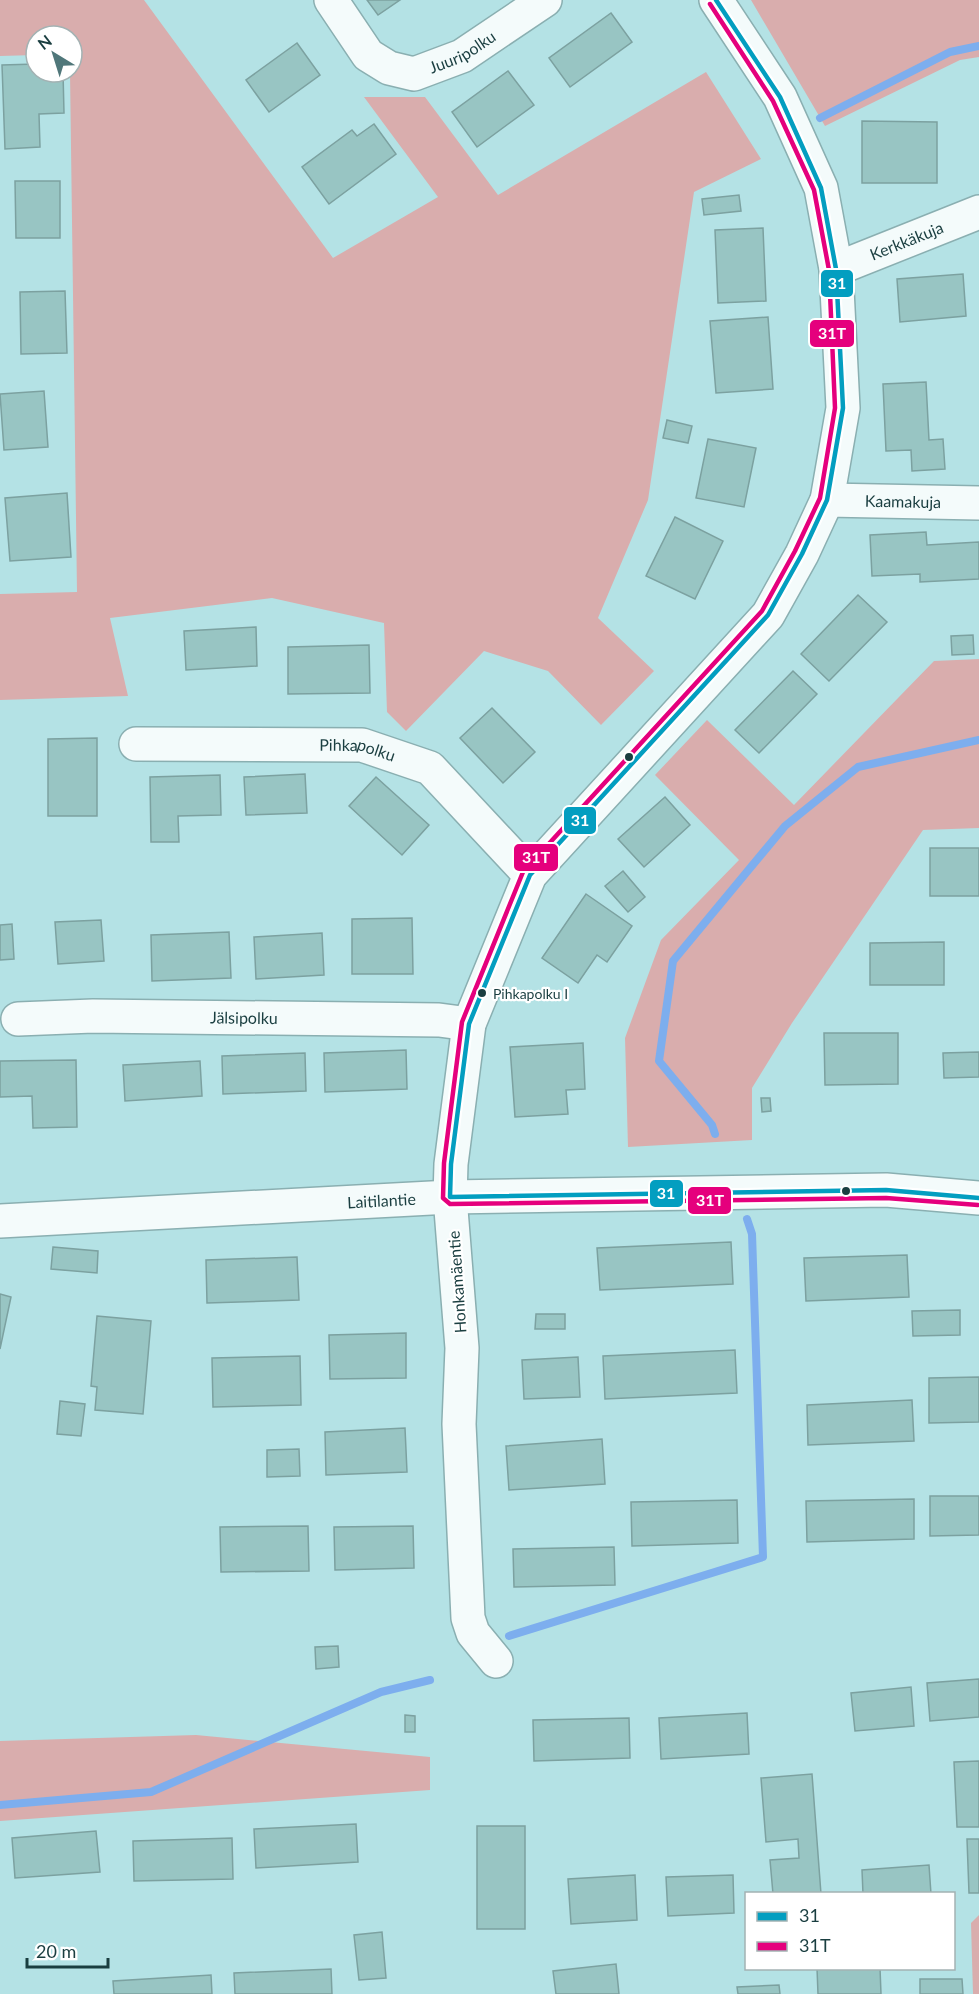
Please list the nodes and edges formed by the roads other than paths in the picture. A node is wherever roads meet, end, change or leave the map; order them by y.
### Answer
1 (331, 0) edge
2 (545, 0) edge
3 (716, 0) edge
4 (979, 212) edge
5 (836, 269) junction
6 (828, 500) junction
7 (979, 503) edge
8 (136, 744) dead end
9 (530, 875) junction
10 (18, 1019) dead end
11 (469, 1024) junction
12 (450, 1197) junction
13 (979, 1198) edge
14 (0, 1221) edge
15 (496, 1661) dead end

1 - 2 street, Juuripolku
3 - 5 street, Honkamäentie
4 - 5 street, Kerkkäkuja
5 - 6 street, Honkamäentie
6 - 7 street, Kaamakuja
6 - 9 street, Honkamäentie
8 - 9 street, Pihkapolku
9 - 11 street, Honkamäentie
10 - 11 street, Jälsipolku
11 - 12 street, Honkamäentie
12 - 13 street, Laitilantie
12 - 14 street, Laitilantie
12 - 15 street, Honkamäentie

